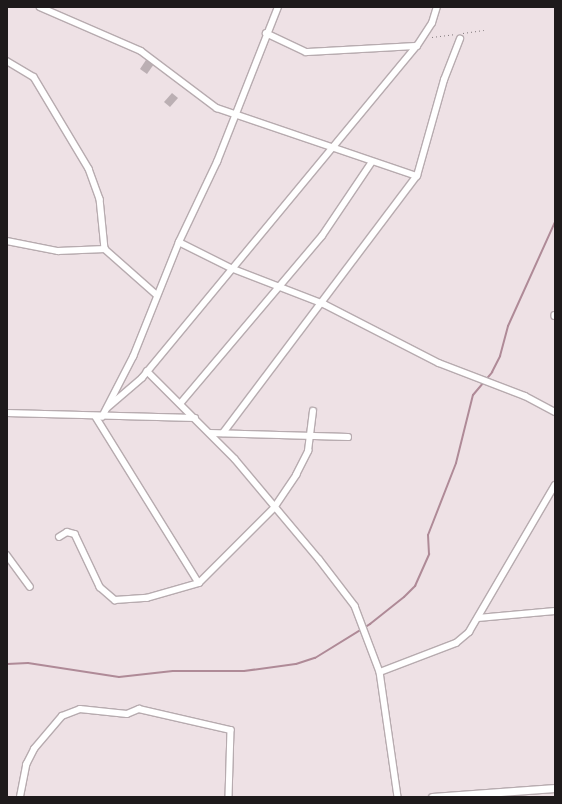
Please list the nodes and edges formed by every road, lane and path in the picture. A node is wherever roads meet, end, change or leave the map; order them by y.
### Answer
1 (40, 7) edge
2 (278, 7) edge
3 (437, 7) edge
4 (484, 30) dead end
5 (266, 33) junction
6 (423, 38) junction
7 (460, 39) dead end
8 (417, 46) junction
9 (7, 62) edge
10 (234, 116) junction
11 (330, 149) junction
12 (372, 162) junction
13 (417, 176) junction
14 (7, 241) edge
15 (179, 242) junction
16 (105, 249) junction
17 (231, 268) junction
18 (279, 286) junction
19 (157, 295) junction
20 (324, 304) junction
21 (147, 371) junction
22 (180, 404) junction
23 (107, 408) junction
24 (313, 411) dead end
25 (555, 412) edge
26 (7, 413) edge
27 (99, 417) junction
28 (195, 418) junction
29 (210, 433) junction
30 (223, 433) junction
31 (310, 435) junction
32 (348, 437) dead end
33 (555, 485) edge
34 (274, 508) junction
35 (59, 537) dead end
36 (7, 555) edge
37 (199, 583) junction
38 (30, 587) dead end
39 (555, 611) edge
40 (478, 618) junction
41 (380, 672) junction
42 (555, 788) edge
43 (518, 794) edge
44 (20, 797) edge
45 (230, 797) edge
46 (398, 797) edge
47 (432, 797) edge

1 - 10 street
2 - 5 street
3 - 6 street
4 - 6 path
5 - 8 street
5 - 10 street
6 - 8 street
7 - 13 street
8 - 11 street
9 - 16 street
10 - 11 street
10 - 15 street
11 - 12 street
11 - 17 street
12 - 13 street
12 - 18 street
13 - 20 street
14 - 16 street
15 - 17 street
15 - 19 street
16 - 19 street
17 - 18 street
17 - 21 street
18 - 20 street
18 - 22 street
19 - 23 street
20 - 25 street
20 - 30 street
21 - 22 street
21 - 23 street
22 - 28 street
23 - 27 street
24 - 31 street
26 - 27 street
27 - 28 street
27 - 37 street
28 - 29 street
29 - 30 street
29 - 34 street
30 - 31 street
31 - 32 street
31 - 34 street
33 - 40 street
34 - 37 street
34 - 41 street
35 - 37 street
36 - 38 street
39 - 40 street
40 - 41 street
41 - 46 street
42 - 43 street
43 - 47 street
44 - 45 street

